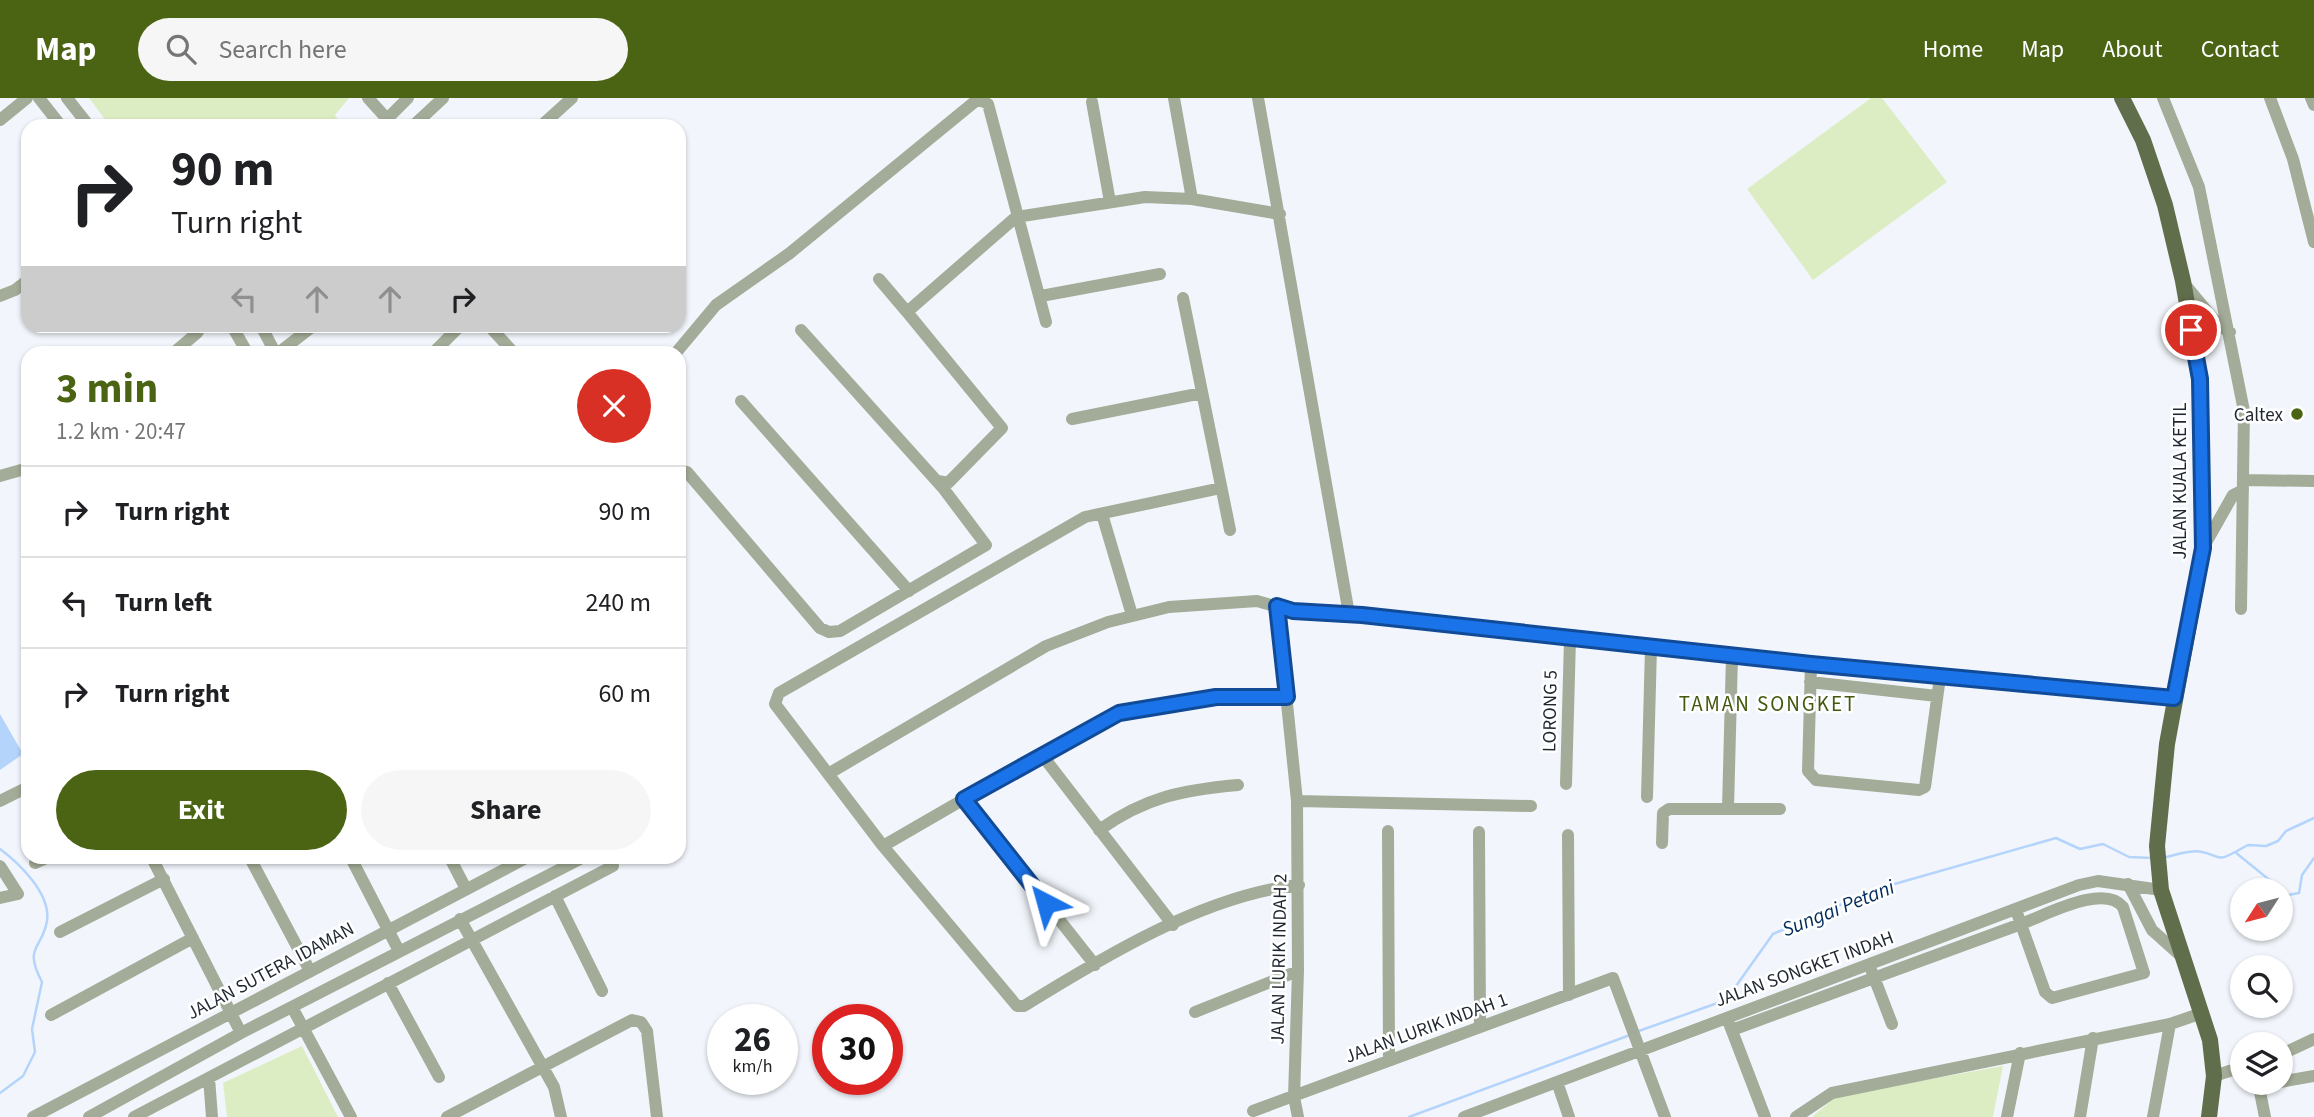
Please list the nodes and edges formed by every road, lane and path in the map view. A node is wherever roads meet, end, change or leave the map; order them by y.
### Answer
1 (27, 98) edge
2 (39, 98) edge
3 (67, 98) edge
4 (368, 98) edge
5 (408, 98) edge
6 (443, 98) edge
7 (572, 98) edge
8 (1174, 98) edge
9 (1258, 98) edge
10 (2122, 98) edge
11 (2164, 98) edge
12 (2270, 98) edge
13 (2311, 98) edge
14 (1092, 102) dead end
15 (2314, 105) edge
16 (56, 119) edge
17 (84, 119) edge
18 (381, 119) edge
19 (388, 119) edge
20 (420, 119) edge
21 (549, 119) edge
22 (0, 120) edge
23 (1192, 199) junction
24 (1110, 202) junction
25 (1280, 214) junction
26 (1016, 217) junction
27 (2314, 242) edge
28 (1160, 275) dead end
29 (879, 279) dead end
30 (2183, 281) junction
31 (21, 285) edge
32 (0, 296) edge
33 (1041, 296) junction
34 (1183, 298) dead end
35 (907, 312) junction
36 (1046, 322) dead end
37 (801, 330) dead end
38 (2230, 332) junction
39 (197, 333) edge
40 (304, 333) edge
41 (453, 333) edge
42 (496, 333) edge
43 (182, 346) edge
44 (287, 346) edge
45 (440, 346) edge
46 (508, 346) edge
47 (682, 346) edge
48 (1202, 393) junction
49 (741, 401) dead end
50 (1072, 419) dead end
51 (21, 470) edge
52 (686, 472) edge
53 (0, 476) edge
54 (937, 481) junction
55 (2314, 481) edge
56 (2244, 485) junction
57 (1222, 488) junction
58 (1102, 514) junction
59 (1230, 530) dead end
60 (2203, 548) junction
61 (909, 591) junction
62 (1277, 606) junction
63 (2241, 609) dead end
64 (1349, 614) junction
65 (1132, 615) junction
66 (1570, 639) junction
67 (1651, 647) junction
68 (1732, 656) junction
69 (1811, 664) junction
70 (1940, 677) junction
71 (1810, 682) junction
72 (1937, 696) junction
73 (1287, 697) junction
74 (2174, 698) junction
75 (1042, 755) junction
76 (828, 774) junction
77 (1566, 784) dead end
78 (1238, 785) dead end
79 (21, 790) edge
80 (1647, 797) dead end
81 (964, 799) junction
82 (0, 801) edge
83 (1297, 801) junction
84 (1531, 806) dead end
85 (1728, 808) junction
86 (1780, 809) dead end
87 (1100, 830) junction
88 (1388, 831) dead end
89 (1479, 832) dead end
90 (1568, 835) dead end
91 (1662, 843) dead end
92 (884, 846) junction
93 (155, 864) edge
94 (253, 864) edge
95 (354, 864) edge
96 (453, 864) edge
97 (514, 864) edge
98 (570, 864) edge
99 (0, 866) edge
100 (613, 866) dead end
101 (164, 879) junction
102 (2128, 884) junction
103 (1299, 885) junction
104 (466, 889) junction
105 (2161, 890) junction
106 (555, 896) junction
107 (0, 898) edge
108 (2016, 910) junction
109 (460, 919) junction
110 (1173, 925) junction
111 (2021, 925) junction
112 (388, 930) junction
113 (60, 932) dead end
114 (193, 938) junction
115 (472, 940) junction
116 (399, 951) junction
117 (2181, 956) junction
118 (1869, 964) junction
119 (1096, 965) junction
120 (310, 971) junction
121 (1298, 971) junction
122 (1874, 978) junction
123 (388, 983) junction
124 (602, 990) dead end
125 (1569, 995) junction
126 (292, 1007) junction
127 (1195, 1012) dead end
128 (231, 1013) junction
129 (2202, 1013) junction
130 (51, 1015) dead end
131 (1727, 1017) junction
132 (1892, 1024) dead end
133 (2169, 1024) junction
134 (1480, 1027) junction
135 (304, 1028) junction
136 (1732, 1030) junction
137 (241, 1033) junction
138 (2093, 1038) junction
139 (2314, 1039) edge
140 (1638, 1046) junction
141 (2293, 1049) edge
142 (2020, 1053) junction
143 (1389, 1060) junction
144 (542, 1067) junction
145 (2230, 1071) edge
146 (2214, 1076) junction
147 (2314, 1076) edge
148 (439, 1077) dead end
149 (209, 1078) junction
150 (2293, 1080) edge
151 (1556, 1082) junction
152 (2261, 1095) edge
153 (1294, 1097) junction
154 (1253, 1111) dead end
155 (463, 1113) edge
156 (33, 1117) edge
157 (89, 1117) edge
158 (134, 1117) edge
159 (212, 1117) edge
160 (351, 1117) edge
161 (447, 1117) edge
162 (561, 1117) edge
163 (657, 1117) edge
164 (1298, 1117) edge
165 (1464, 1117) edge
166 (1569, 1117) edge
167 (1665, 1117) edge
168 (1765, 1117) edge
169 (1796, 1117) edge
170 (2007, 1117) edge
171 (2080, 1117) edge
172 (2153, 1117) edge
173 (2209, 1117) edge
174 (2265, 1117) edge

1 - 22 street
2 - 16 street
3 - 17 street
4 - 18 street
5 - 19 street
6 - 20 street
7 - 21 street
8 - 23 street
9 - 25 street
10 - 30 main road, JALAN KUALA KETIL
11 - 38 street
12 - 27 street
13 - 15 street
14 - 24 street
23 - 24 street
23 - 25 street
24 - 26 street
25 - 64 street
26 - 33 street
26 - 35 street
26 - 47 street
28 - 33 street
29 - 35 street
30 - 38 street
30 - 60 main road, JALAN KUALA KETIL
31 - 32 street
33 - 36 street
34 - 48 street
35 - 54 street
37 - 54 street
38 - 56 street
39 - 43 street
40 - 44 street
41 - 45 street
42 - 46 street
48 - 50 street
48 - 57 street
49 - 61 street
51 - 53 street
52 - 61 street
54 - 61 street
55 - 56 street
56 - 60 street
56 - 63 street
57 - 58 street
57 - 59 street
58 - 65 street
58 - 76 street
60 - 74 main road, JALAN KUALA KETIL
62 - 64 street
62 - 65 street
62 - 73 street, JALAN LURIK INDAH 2
64 - 66 street
65 - 76 street
66 - 67 street
66 - 77 street, LORONG 5
67 - 68 street
67 - 80 street
68 - 69 street
68 - 85 street
69 - 70 street
69 - 71 street
70 - 72 street
70 - 74 street
71 - 72 street
71 - 72 street
73 - 75 street
73 - 83 street, JALAN LURIK INDAH 2
74 - 105 main road, JALAN KUALA KETIL
75 - 81 street
75 - 87 street
76 - 92 street
78 - 87 street
79 - 82 street
81 - 92 street
81 - 119 street
83 - 84 street
83 - 103 street, JALAN LURIK INDAH 2
85 - 86 street
85 - 91 street
87 - 110 street
88 - 143 street
89 - 134 street
90 - 125 street
92 - 119 street
93 - 101 street
94 - 120 street
95 - 112 street
96 - 104 street
97 - 104 street, JALAN SUTERA IDAMAN
98 - 109 street
99 - 107 street
100 - 106 street
101 - 113 street
101 - 114 street
102 - 105 street, JALAN SONGKET INDAH
102 - 108 street, JALAN SONGKET INDAH
102 - 117 street
103 - 110 street
103 - 121 street, JALAN LURIK INDAH 2
104 - 112 street, JALAN SUTERA IDAMAN
105 - 117 main road, JALAN KUALA KETIL
106 - 115 street
106 - 124 street
108 - 111 street
108 - 118 street, JALAN SONGKET INDAH
109 - 115 street
109 - 116 street
110 - 119 street
111 - 111 street
111 - 122 street
112 - 116 street
112 - 120 street, JALAN SUTERA IDAMAN
114 - 128 street
114 - 130 street
115 - 123 street
115 - 144 street
116 - 126 street
117 - 129 main road, JALAN KUALA KETIL
118 - 122 street
118 - 131 street, JALAN SONGKET INDAH
120 - 128 street, JALAN SUTERA IDAMAN
121 - 127 street
121 - 153 street, JALAN LURIK INDAH 2
122 - 132 street
122 - 136 street
123 - 135 street
123 - 148 street
125 - 134 street, JALAN LURIK INDAH 1
125 - 140 street, JALAN LURIK INDAH 1
126 - 135 street
126 - 137 street
128 - 137 street
128 - 156 street, JALAN SUTERA IDAMAN
129 - 133 street
129 - 146 main road, JALAN KUALA KETIL
131 - 136 street
131 - 140 street, JALAN SONGKET INDAH
133 - 138 street
133 - 172 street
134 - 143 street, JALAN LURIK INDAH 1
135 - 149 street
135 - 160 street
136 - 168 street
137 - 157 street
138 - 142 street
138 - 171 street
139 - 141 street
140 - 151 street, JALAN SONGKET INDAH
140 - 167 street
142 - 169 street
142 - 170 street
143 - 153 street, JALAN LURIK INDAH 1
144 - 155 street
144 - 162 street
144 - 163 street
145 - 146 street
146 - 173 main road, JALAN KUALA KETIL
147 - 150 street
149 - 158 street
149 - 159 street
151 - 165 street, JALAN SONGKET INDAH
151 - 166 street
152 - 174 street
153 - 154 street, JALAN LURIK INDAH 1
153 - 164 street, JALAN LURIK INDAH 2
155 - 161 street

